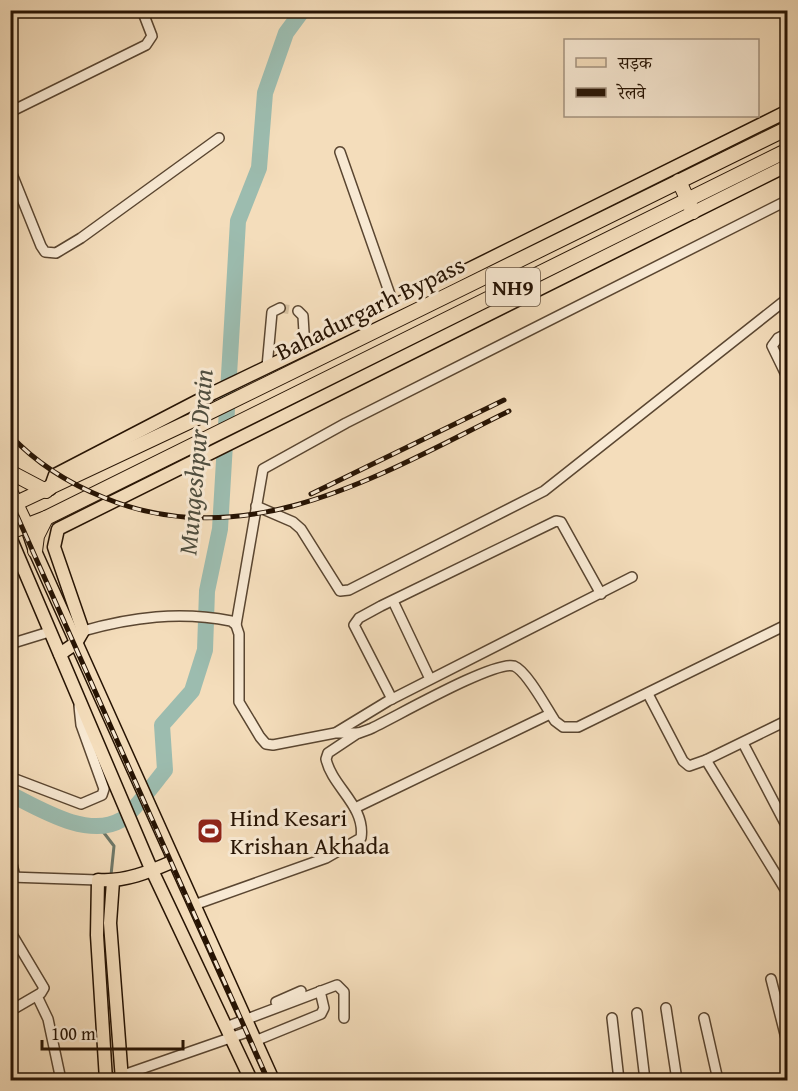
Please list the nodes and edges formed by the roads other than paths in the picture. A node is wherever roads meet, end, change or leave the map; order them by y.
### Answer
1 (142, 10) edge
2 (788, 111) edge
3 (10, 112) edge
4 (788, 128) edge
5 (219, 138) dead end
6 (788, 150) edge
7 (340, 152) dead end
8 (788, 165) edge
9 (10, 169) edge
10 (679, 181) junction
11 (788, 200) edge
12 (690, 206) junction
13 (788, 298) edge
14 (394, 306) junction
15 (280, 308) dead end
16 (298, 311) dead end
17 (788, 333) edge
18 (305, 349) junction
19 (267, 367) junction
20 (788, 379) edge
21 (10, 472) edge
22 (48, 490) junction
23 (10, 491) edge
24 (14, 505) edge
25 (256, 506) junction
26 (46, 518) junction
27 (27, 527) junction
28 (10, 532) edge
29 (10, 537) edge
30 (35, 551) junction
31 (632, 577) dead end
32 (601, 594) junction
33 (393, 601) junction
34 (788, 624) edge
35 (236, 625) junction
36 (83, 631) junction
37 (50, 632) junction
38 (76, 643) junction
39 (10, 644) edge
40 (60, 654) junction
41 (430, 679) junction
42 (648, 694) junction
43 (77, 697) junction
44 (392, 699) junction
45 (550, 714) junction
46 (788, 720) edge
47 (335, 733) junction
48 (358, 733) junction
49 (743, 743) junction
50 (706, 760) junction
51 (10, 777) edge
52 (355, 808) junction
53 (788, 829) edge
54 (10, 855) edge
55 (173, 860) junction
56 (150, 867) junction
57 (13, 877) edge
58 (105, 881) junction
59 (788, 894) edge
60 (194, 905) junction
61 (10, 931) edge
62 (771, 979) dead end
63 (301, 991) dead end
64 (320, 991) junction
65 (37, 996) junction
66 (666, 1008) dead end
67 (10, 1011) edge
68 (637, 1013) dead end
69 (344, 1018) dead end
70 (612, 1018) dead end
71 (704, 1018) dead end
72 (248, 1027) junction
73 (227, 1029) junction
74 (788, 1046) edge
75 (121, 1078) edge
76 (61, 1080) edge
77 (108, 1080) edge
78 (251, 1080) edge
79 (273, 1080) edge
80 (619, 1080) edge
81 (645, 1080) edge
82 (677, 1080) edge
83 (718, 1080) edge

1 - 3 street
2 - 14 main road
4 - 10 highway, Bahadurgarh Bypass / NH9
5 - 9 street
6 - 12 highway, Bahadurgarh Bypass / NH9
7 - 14 street
8 - 12 main road
10 - 12 highway
10 - 22 highway, Bahadurgarh Bypass / NH9
11 - 25 street
12 - 26 highway, Bahadurgarh Bypass / NH9
12 - 36 main road
13 - 25 street
14 - 18 main road
15 - 19 street
16 - 18 street
17 - 20 street
18 - 19 main road
19 - 22 main road
21 - 22 highway
22 - 24 highway, Bahadurgarh Bypass / NH9
23 - 24 highway
24 - 27 highway
25 - 35 street
26 - 27 highway, Bahadurgarh Bypass / NH9
26 - 30 highway
27 - 28 highway, Bahadurgarh Bypass / NH9
27 - 30 main road
29 - 37 main road
30 - 38 main road
31 - 32 street
32 - 33 street
32 - 41 street
33 - 41 street
33 - 44 street
34 - 42 street
35 - 36 street
35 - 47 street
36 - 38 main road
37 - 39 street
37 - 40 main road
38 - 40 main road
38 - 55 main road
40 - 43 main road
41 - 44 street
42 - 45 street
42 - 50 street
43 - 51 street
43 - 56 main road
44 - 47 street
45 - 48 street
45 - 52 street
46 - 49 street
47 - 48 street
48 - 52 street
49 - 50 street
49 - 53 street
50 - 59 street
52 - 60 street
54 - 57 street
55 - 56 main road
55 - 60 main road
56 - 58 main road
56 - 73 main road
57 - 58 street
58 - 75 main road
58 - 77 main road
60 - 72 main road
61 - 65 street
62 - 74 street
63 - 72 street
64 - 69 street
64 - 72 street
64 - 72 street
65 - 67 street
65 - 76 street
66 - 82 street
68 - 81 street
70 - 80 street
71 - 83 street
72 - 73 street
72 - 73 street
72 - 79 main road
73 - 75 street
73 - 78 main road
75 - 77 street

